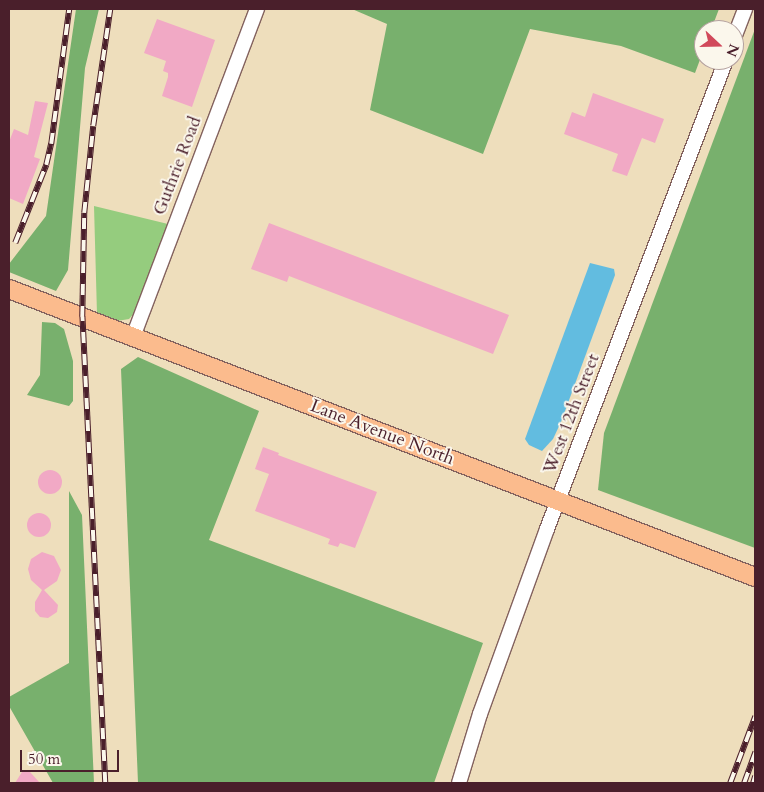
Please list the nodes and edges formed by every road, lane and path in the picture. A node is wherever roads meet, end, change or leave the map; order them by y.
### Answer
1 (257, 9) edge
2 (722, 70) edge
3 (9, 289) edge
4 (133, 337) junction
5 (559, 501) junction
6 (755, 577) edge
7 (459, 783) edge

1 - 4 street, Guthrie Road
2 - 5 street, West 12th Street
3 - 4 main road, Lane Avenue North
4 - 5 main road, Lane Avenue North
5 - 6 main road, Lane Avenue North
5 - 7 street, West 12th Street

